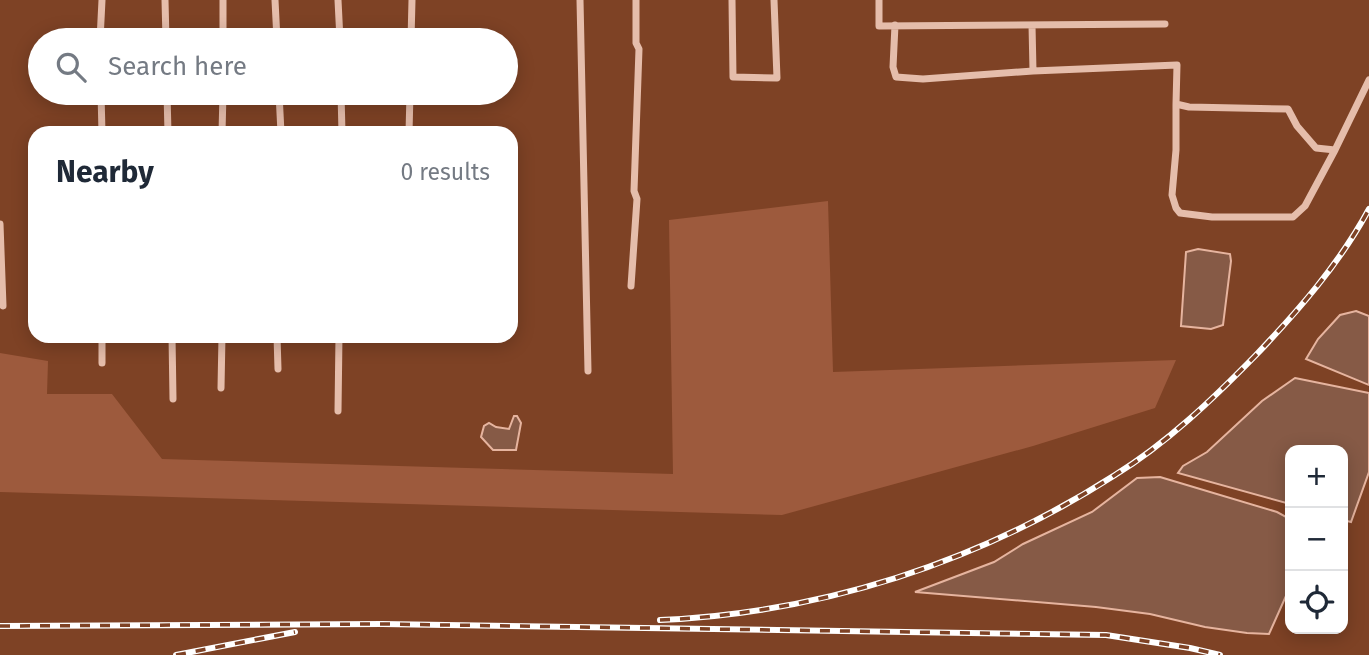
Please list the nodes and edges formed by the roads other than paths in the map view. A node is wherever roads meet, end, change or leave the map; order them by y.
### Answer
1 (102, 0) edge
2 (165, 0) edge
3 (223, 0) edge
4 (275, 0) edge
5 (338, 0) edge
6 (412, 0) edge
7 (580, 0) edge
8 (636, 0) edge
9 (732, 0) edge
10 (774, 0) edge
11 (879, 0) edge
12 (1165, 24) dead end
13 (895, 25) junction
14 (1032, 25) junction
15 (101, 28) edge
16 (166, 28) edge
17 (223, 28) edge
18 (276, 28) edge
19 (339, 28) edge
20 (411, 28) edge
21 (1033, 71) junction
22 (1369, 80) edge
23 (1176, 104) junction
24 (101, 105) edge
25 (167, 105) edge
26 (223, 105) edge
27 (280, 105) edge
28 (341, 105) edge
29 (410, 105) edge
30 (102, 126) edge
31 (168, 126) edge
32 (222, 126) edge
33 (281, 126) edge
34 (342, 126) edge
35 (409, 126) edge
36 (1335, 150) junction
37 (0, 224) edge
38 (631, 286) dead end
39 (4, 306) dead end
40 (102, 343) edge
41 (172, 343) edge
42 (222, 343) edge
43 (277, 343) edge
44 (339, 343) edge
45 (102, 363) dead end
46 (278, 369) dead end
47 (587, 371) dead end
48 (221, 388) dead end
49 (173, 399) dead end
50 (338, 411) dead end

1 - 15 street
2 - 16 street
3 - 17 street
4 - 18 street
5 - 19 street
6 - 20 street
7 - 47 street
8 - 38 street
9 - 10 street
11 - 13 street
12 - 14 street
13 - 14 street
13 - 21 street
14 - 21 street
21 - 23 street
22 - 36 street
23 - 36 street
23 - 36 street
24 - 30 street
25 - 31 street
26 - 32 street
27 - 33 street
28 - 34 street
29 - 35 street
37 - 39 street
40 - 45 street
41 - 49 street
42 - 48 street
43 - 46 street
44 - 50 street

